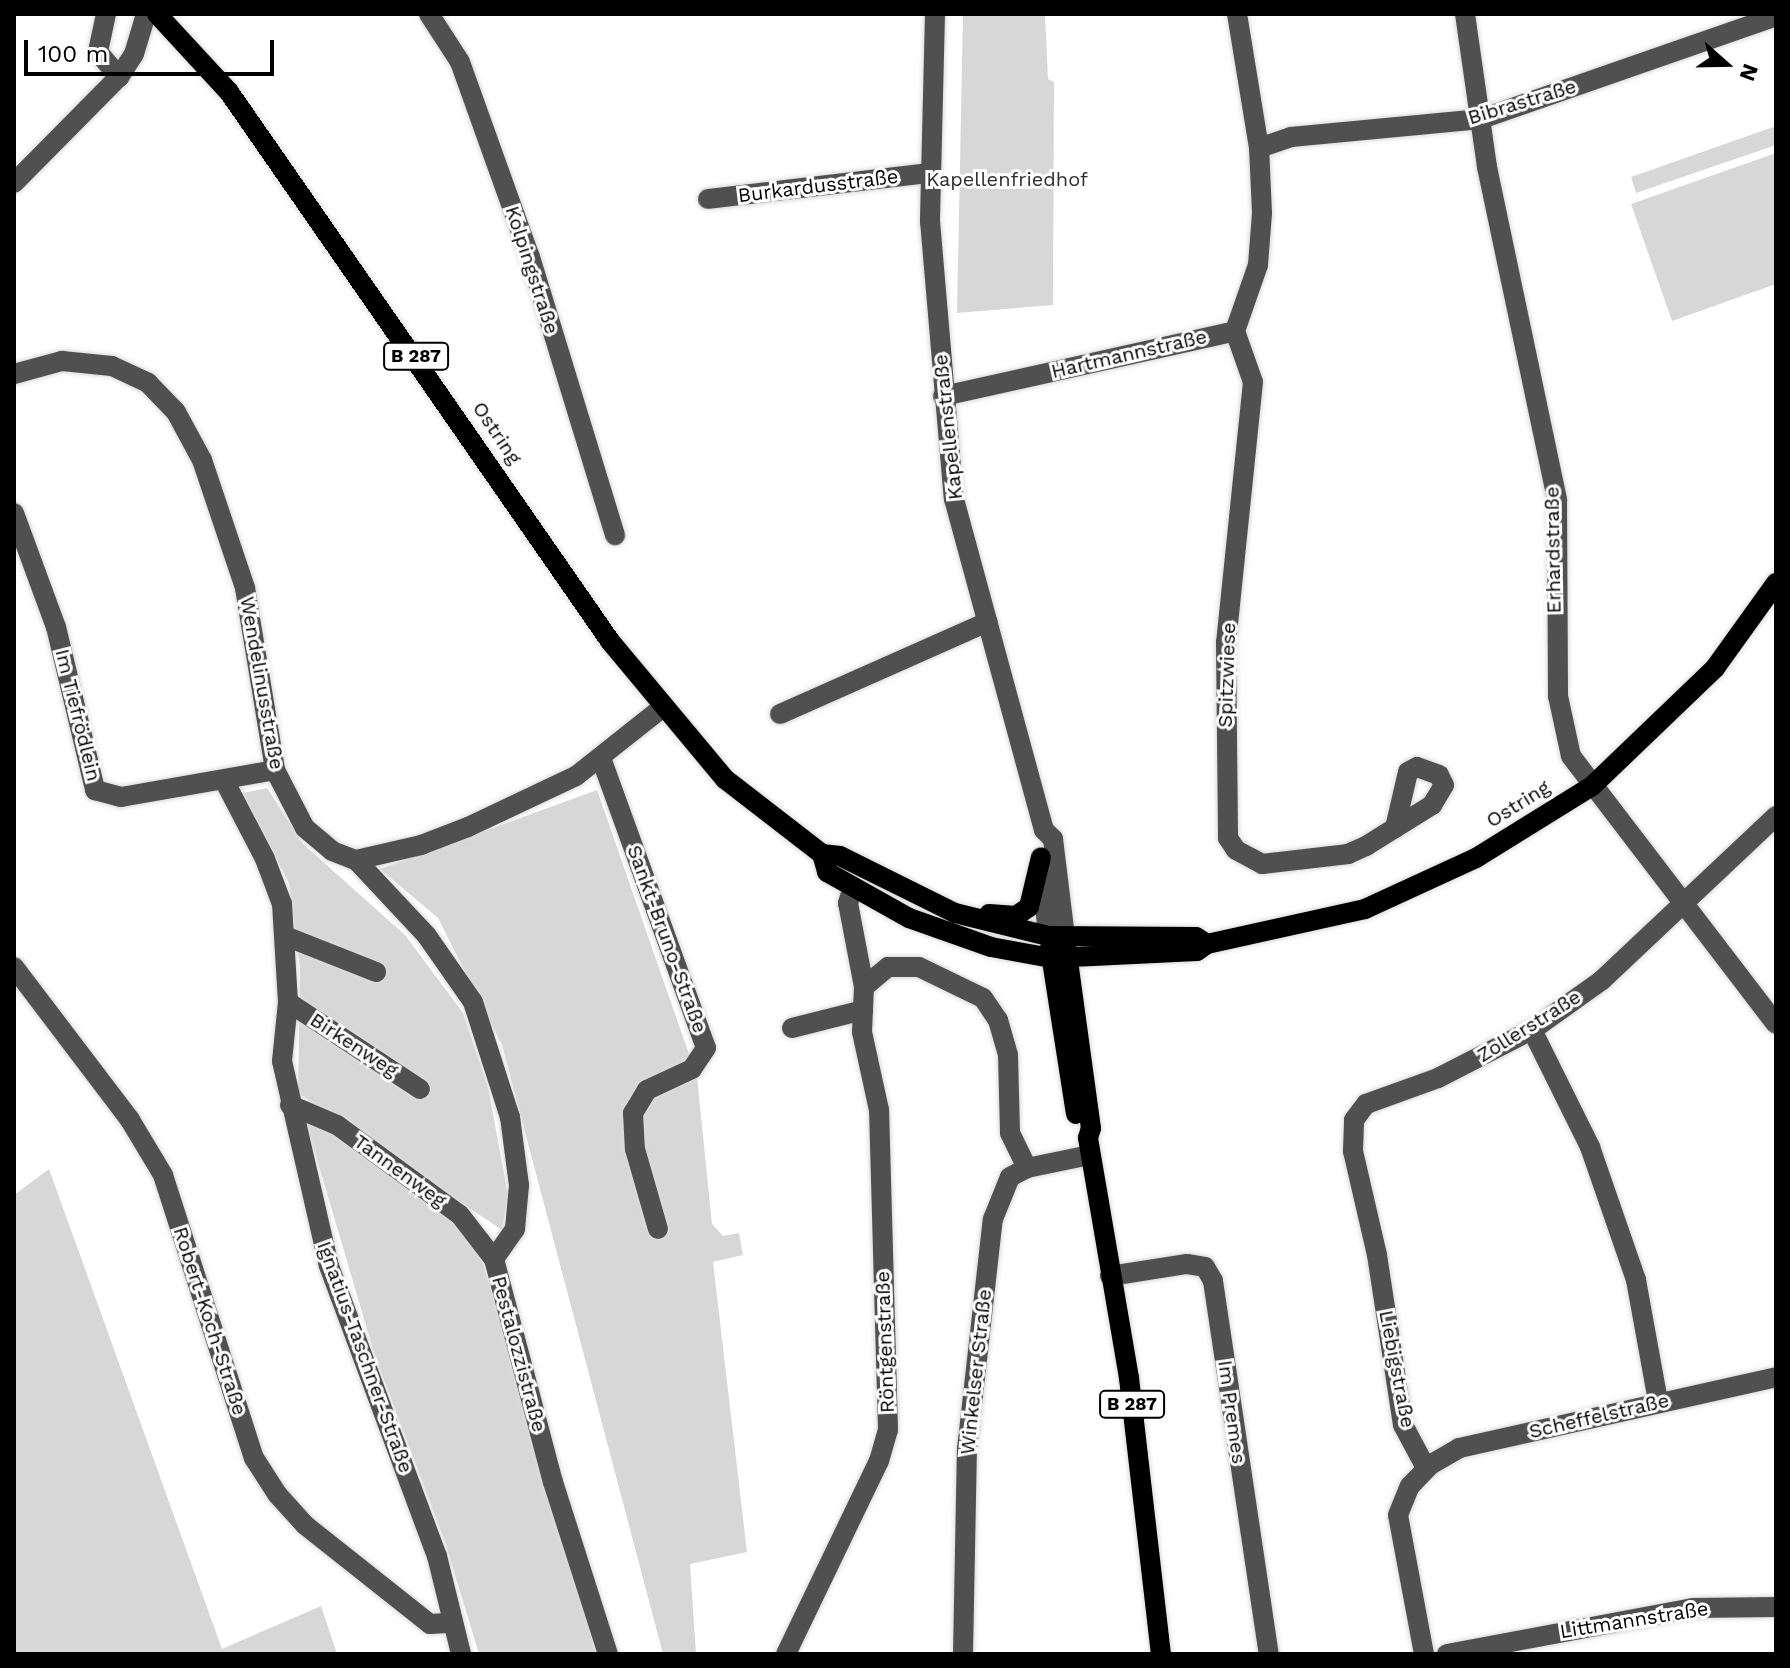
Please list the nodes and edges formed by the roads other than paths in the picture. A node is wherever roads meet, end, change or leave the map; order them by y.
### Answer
1 (106, 14) edge
2 (146, 14) edge
3 (157, 14) edge
4 (429, 14) edge
5 (935, 14) edge
6 (1237, 14) edge
7 (1465, 14) edge
8 (1776, 16) edge
9 (119, 77) junction
10 (1481, 119) junction
11 (1259, 148) junction
12 (928, 173) junction
13 (14, 183) edge
14 (708, 199) dead end
15 (1235, 331) junction
16 (14, 374) edge
17 (943, 396) junction
18 (14, 513) edge
19 (615, 535) dead end
20 (1776, 583) edge
21 (988, 622) junction
22 (663, 707) junction
23 (780, 714) dead end
24 (601, 758) junction
25 (275, 770) junction
26 (225, 782) junction
27 (1592, 786) junction
28 (1776, 816) edge
29 (1395, 828) dead end
30 (1044, 830) junction
31 (822, 854) junction
32 (1041, 857) junction
33 (356, 860) junction
34 (852, 890) junction
35 (1686, 901) junction
36 (941, 907) junction
37 (285, 936) junction
38 (1057, 937) junction
39 (1207, 944) junction
40 (1060, 959) junction
41 (14, 967) edge
42 (376, 972) dead end
43 (864, 987) junction
44 (288, 1002) junction
45 (863, 1010) junction
46 (1776, 1024) edge
47 (792, 1028) dead end
48 (1532, 1030) junction
49 (420, 1089) dead end
50 (290, 1105) junction
51 (1354, 1120) joint
52 (1089, 1147) junction
53 (1027, 1168) junction
54 (658, 1229) dead end
55 (494, 1259) junction
56 (1110, 1276) junction
57 (1776, 1377) edge
58 (1658, 1401) junction
59 (1426, 1468) junction
60 (1776, 1607) edge
61 (452, 1623) junction
62 (461, 1654) edge
63 (608, 1654) edge
64 (786, 1654) edge
65 (963, 1654) edge
66 (1161, 1654) edge
67 (1269, 1654) edge
68 (1424, 1654) edge
69 (1447, 1654) edge

1 - 9 street
2 - 9 street
3 - 22 main road, Ostring / B 287
4 - 19 street, Kolpingstraße
5 - 12 street, Kapellenstraße
6 - 11 street, Hartmannstraße
7 - 10 street, Erhardstraße
8 - 10 street, Bibrastraße
9 - 13 street
10 - 11 street, Bibrastraße
10 - 27 street, Erhardstraße
11 - 15 street, Hartmannstraße
12 - 14 street, Burkardusstraße
12 - 17 street, Kapellenstraße
15 - 17 street, Hartmannstraße
15 - 29 street, Spitzwiese
16 - 25 street, Wendelinusstraße
17 - 21 street, Kapellenstraße
18 - 26 street, Im Tiefrödlein
20 - 27 main road, Ostring
21 - 23 street
21 - 30 street, Kapellenstraße
22 - 24 street
22 - 31 main road, Ostring / B 287
24 - 33 street
24 - 54 street, Sankt-Bruno-Straße
25 - 26 street, Im Tiefrödlein
25 - 33 street, Wendelinusstraße
26 - 37 street, Ignatius-Taschner-Straße
27 - 35 street, Erhardstraße
27 - 39 main road, Ostring
28 - 35 street, Zollerstraße
30 - 32 street, Kapellenstraße
30 - 38 street, Kapellenstraße
31 - 34 main road, Ostring / B 287
31 - 36 main road, Ostring / B 287
32 - 36 main road
32 - 38 street, Kapellenstraße
33 - 55 street, Pestalozzistraße
34 - 40 main road, Ostring / B 287
34 - 43 street, Röntgenstraße
35 - 46 street, Erhardstraße
35 - 48 street, Zollerstraße
36 - 38 main road, Ostring / B 287
37 - 42 street
37 - 44 street, Ignatius-Taschner-Straße
38 - 39 main road, Ostring
38 - 40 main road, B 287
39 - 40 main road, Ostring
40 - 52 main road, B 287
41 - 61 street, Robert-Koch-Straße
43 - 45 street, Röntgenstraße
43 - 53 street
44 - 49 street, Birkenweg
44 - 50 street, Ignatius-Taschner-Straße
45 - 47 street
45 - 64 street, Röntgenstraße
48 - 51 street, Zollerstraße
48 - 58 street
50 - 55 street, Tannenweg
50 - 61 street, Ignatius-Taschner-Straße
51 - 59 street, Liebigstraße
52 - 53 street
52 - 56 main road, B 287
53 - 65 street, Winkelser Straße
55 - 63 street, Pestalozzistraße
56 - 66 main road, B 287
56 - 67 street, Im Premes
57 - 58 street, Scheffelstraße
58 - 59 street, Scheffelstraße
59 - 68 street
60 - 69 street, Littmannstraße
61 - 62 street, Ignatius-Taschner-Straße

